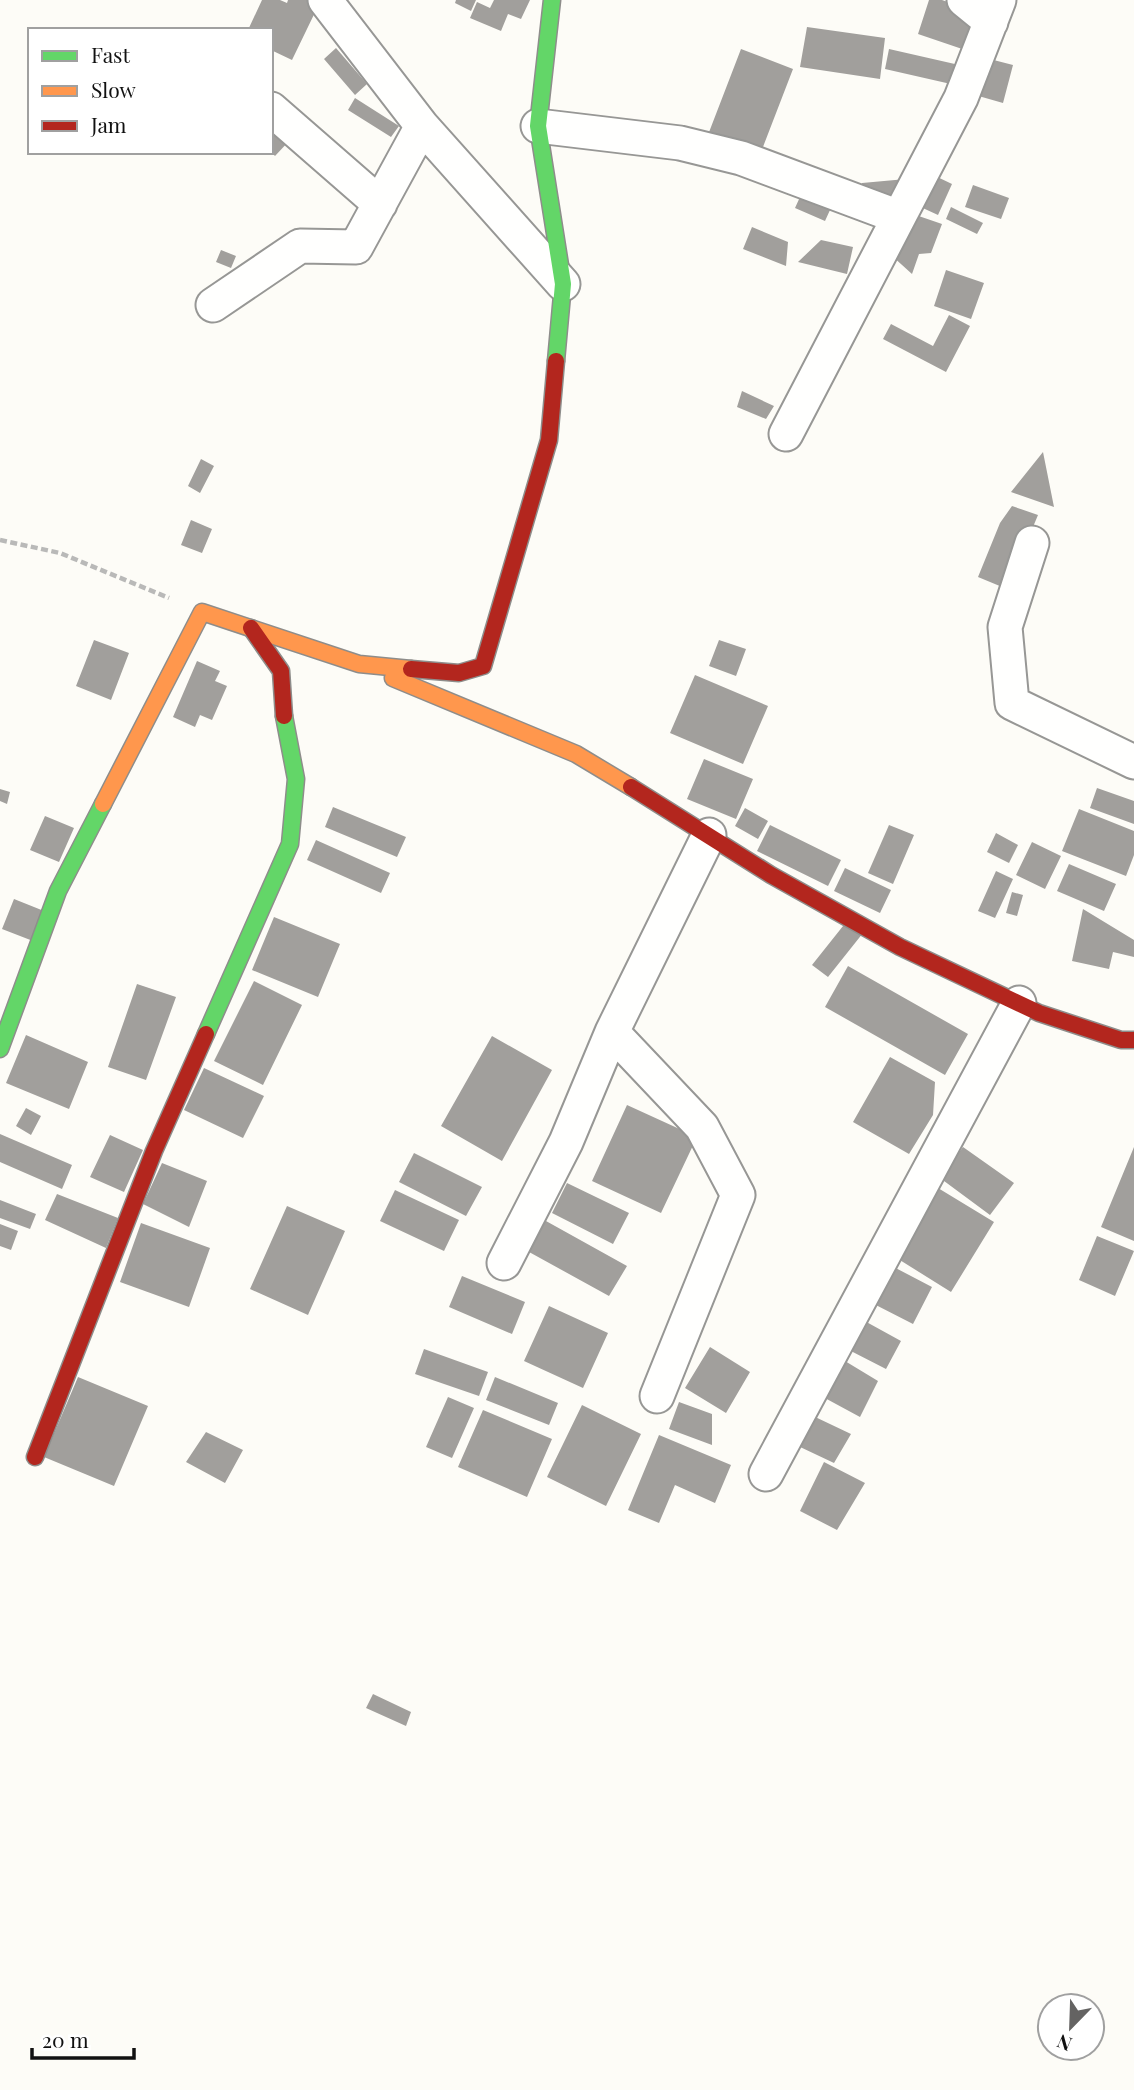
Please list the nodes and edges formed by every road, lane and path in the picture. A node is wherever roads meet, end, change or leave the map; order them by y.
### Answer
1 (325, 0) edge
2 (552, 0) edge
3 (964, 0) edge
4 (995, 11) edge
5 (273, 111) edge
6 (422, 126) junction
7 (538, 126) junction
8 (380, 204) junction
9 (899, 217) junction
10 (563, 284) junction
11 (214, 305) dead end
12 (786, 434) dead end
13 (0, 540) edge
14 (1032, 542) dead end
15 (202, 612) junction
16 (251, 628) junction
17 (359, 664) junction
18 (1134, 762) edge
19 (709, 835) junction
20 (1019, 1003) junction
21 (612, 1032) junction
22 (1134, 1040) edge
23 (0, 1049) edge
24 (505, 1263) dead end
25 (657, 1396) dead end
26 (35, 1457) dead end
27 (766, 1474) dead end

1 - 6 street
2 - 7 street
3 - 4 street
4 - 9 street
5 - 8 street
6 - 8 street
6 - 10 street
7 - 9 street
7 - 10 street
8 - 11 street
9 - 12 street
10 - 17 street
13 - 15 path
14 - 18 street
15 - 16 street
15 - 23 street
16 - 17 street
16 - 26 street
17 - 19 street
19 - 20 street
19 - 21 street
20 - 22 street
20 - 27 street
21 - 24 street
21 - 25 street

